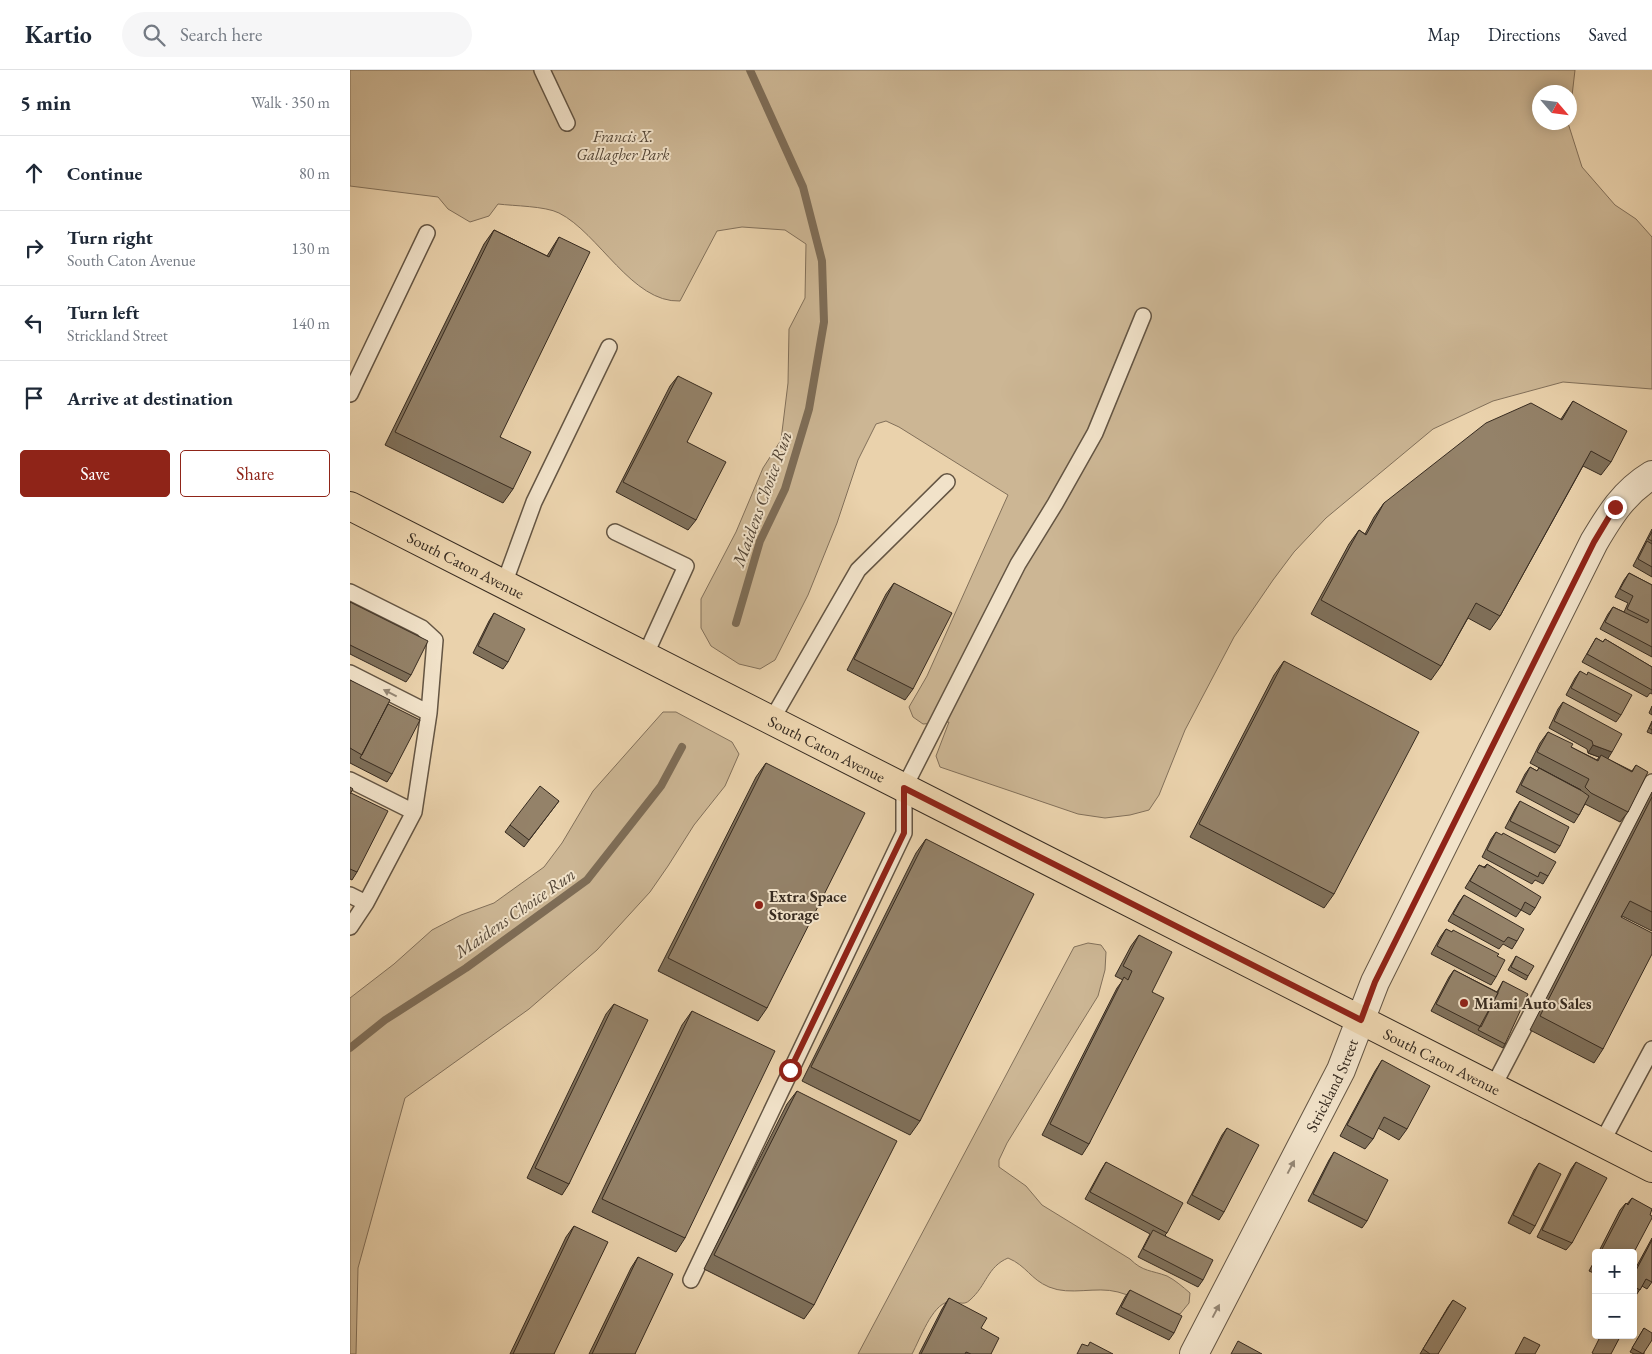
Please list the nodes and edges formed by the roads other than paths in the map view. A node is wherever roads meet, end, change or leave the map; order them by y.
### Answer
1 (542, 70) edge
2 (567, 123) dead end
3 (427, 232) dead end
4 (1144, 316) dead end
5 (609, 347) dead end
6 (350, 394) edge
7 (1652, 475) edge
8 (947, 482) dead end
9 (350, 506) edge
10 (615, 532) dead end
11 (504, 584) junction
12 (350, 592) edge
13 (645, 656) junction
14 (350, 673) edge
15 (429, 713) junction
16 (771, 720) junction
17 (350, 780) edge
18 (1652, 782) edge
19 (904, 788) junction
20 (414, 812) junction
21 (350, 895) edge
22 (366, 903) junction
23 (350, 927) edge
24 (1361, 1020) junction
25 (1652, 1049) edge
26 (1493, 1086) junction
27 (1602, 1142) junction
28 (1652, 1168) edge
29 (691, 1280) dead end
30 (1194, 1354) edge

1 - 2 lane
3 - 6 lane
4 - 19 lane
5 - 11 lane
7 - 24 street, Strickland Street
8 - 16 lane
9 - 11 main road, South Caton Avenue
10 - 13 lane
11 - 13 main road, South Caton Avenue
12 - 15 lane
13 - 16 main road, South Caton Avenue
15 -> 14 lane
15 - 20 lane
16 - 19 main road, South Caton Avenue
17 - 20 lane
18 - 26 lane
19 - 24 main road, South Caton Avenue
19 - 29 lane
20 - 22 lane
21 - 22 lane
22 - 23 lane
24 - 26 main road, South Caton Avenue
30 -> 24 street, Strickland Street
25 - 27 lane
26 - 27 main road, South Caton Avenue
27 - 28 main road, South Caton Avenue

